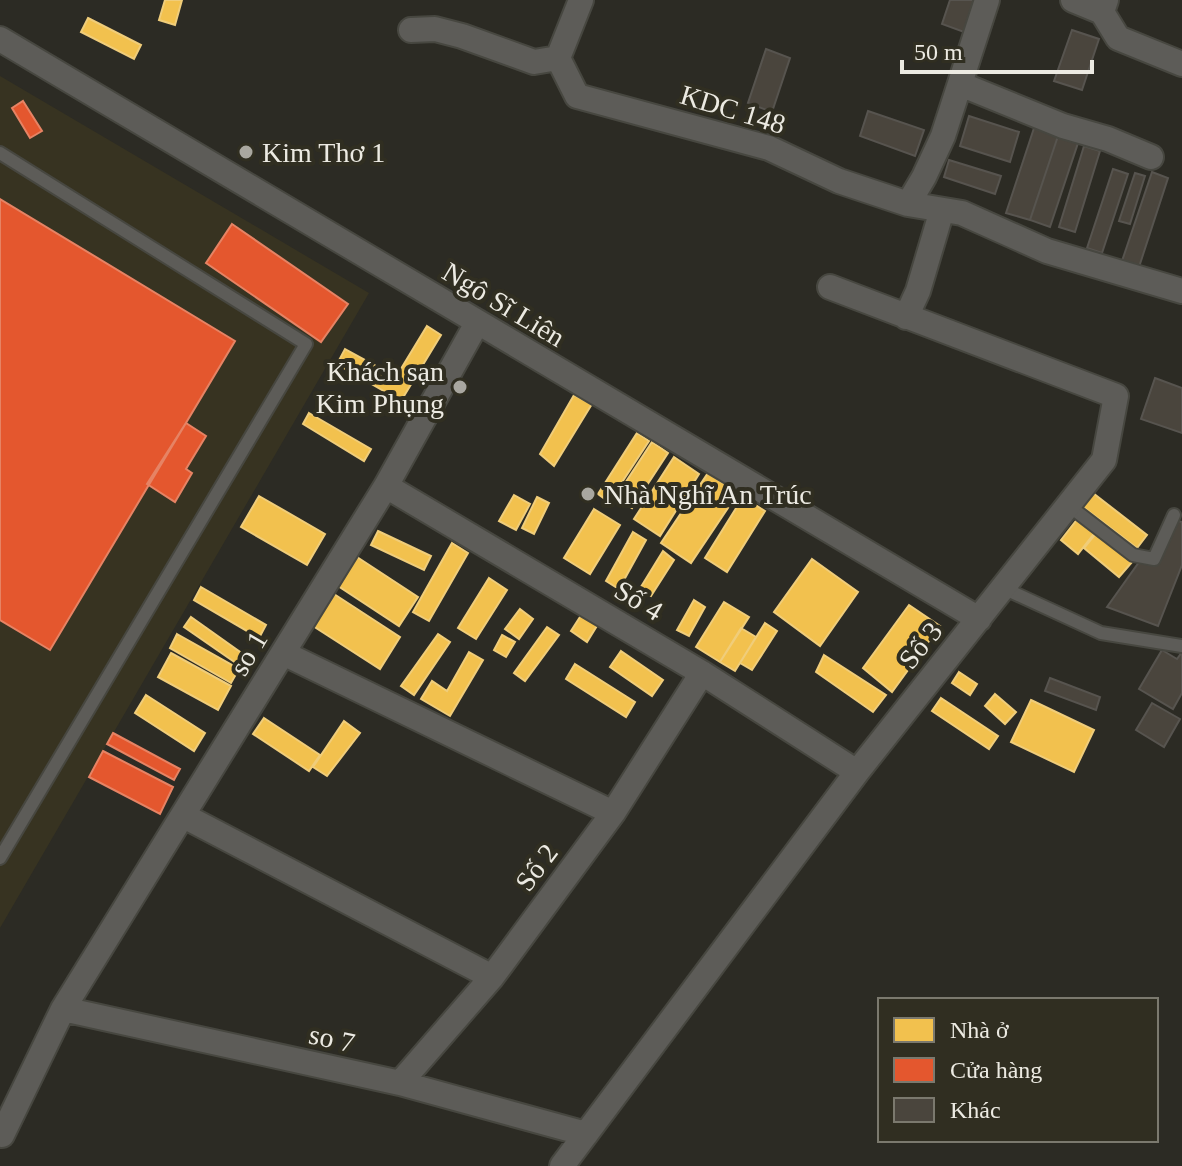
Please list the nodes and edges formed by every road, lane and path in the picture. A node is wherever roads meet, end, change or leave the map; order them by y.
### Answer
1 (581, 0) edge
2 (987, 0) edge
3 (1073, 0) edge
4 (1104, 6) edge
5 (411, 30) dead end
6 (0, 39) edge
7 (558, 58) junction
8 (1182, 64) edge
9 (960, 84) junction
10 (0, 153) edge
11 (1151, 157) dead end
12 (908, 204) junction
13 (942, 210) junction
14 (830, 287) dead end
15 (1182, 291) edge
16 (906, 317) junction
17 (477, 323) junction
18 (386, 486) junction
19 (1068, 505) junction
20 (1174, 515) edge
21 (1003, 588) junction
22 (979, 619) junction
23 (1182, 646) edge
24 (283, 653) junction
25 (702, 673) junction
26 (857, 772) junction
27 (613, 813) junction
28 (184, 816) junction
29 (0, 858) edge
30 (492, 977) junction
31 (63, 1009) junction
32 (400, 1083) junction
33 (586, 1134) junction
34 (2, 1135) dead end
35 (562, 1166) edge

1 - 7 street
2 - 9 street
3 - 4 street
4 - 8 street
5 - 7 street
6 - 17 street, Ngô Sĩ Liên
7 - 12 street, KDC 148
9 - 11 street
9 - 12 street
10 - 29 lane
12 - 13 street, KDC 148
13 - 15 street, KDC 148
13 - 16 street
14 - 16 street, Số 3
16 - 19 street, Số 3
17 - 18 street, so 1
17 - 22 street, Ngô Sĩ Liên
18 - 24 street, so 1
18 - 25 street, Số 4
19 - 20 lane
19 - 21 street, Số 3
21 - 22 street, Số 3
21 - 23 lane
22 - 26 street, Số 3
24 - 27 street
24 - 28 street, so 1
25 - 26 street, Số 4
25 - 27 street, Số 2
26 - 33 street, Số 3
27 - 30 street, Số 2
28 - 30 street
28 - 31 street, so 1
30 - 32 street, Số 2
31 - 32 street, so 7
31 - 34 street, so 1
32 - 33 street, so 7
33 - 35 street, Số 3

